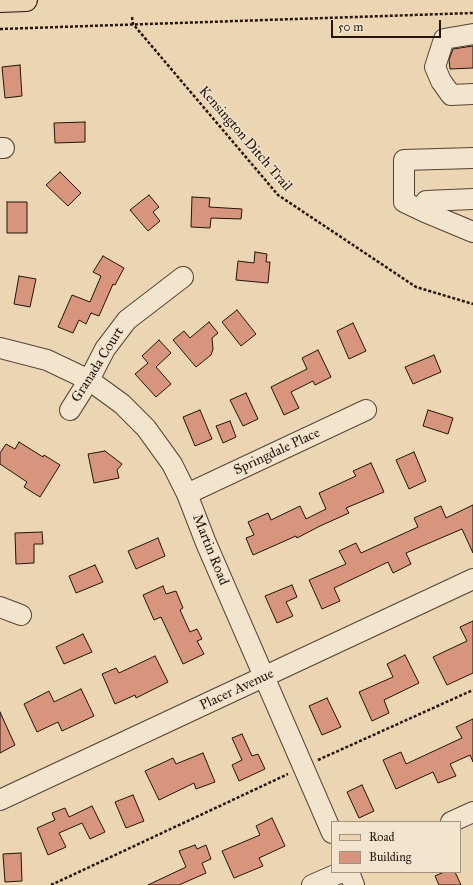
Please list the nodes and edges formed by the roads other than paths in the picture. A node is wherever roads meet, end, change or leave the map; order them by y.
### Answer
1 (26, 0) edge
2 (0, 1) edge
3 (473, 34) edge
4 (473, 94) edge
5 (473, 158) edge
6 (473, 199) edge
7 (426, 212) junction
8 (473, 232) edge
9 (183, 277) dead end
10 (0, 348) edge
11 (89, 380) junction
12 (70, 410) dead end
13 (366, 410) dead end
14 (187, 494) junction
15 (473, 579) edge
16 (0, 607) edge
17 (21, 614) dead end
18 (264, 677) junction
19 (0, 800) edge
20 (473, 812) edge
21 (453, 821) edge
22 (331, 831) edge
23 (340, 873) edge
24 (349, 873) edge
25 (312, 885) edge
26 (354, 885) edge

1 - 2 main road
3 - 4 street
5 - 7 street
6 - 7 street
7 - 8 street
9 - 11 street, Granada Court
10 - 11 street, Martin Road
11 - 12 street, Granada Court
11 - 14 street, Martin Road
13 - 14 street, Springdale Place
14 - 18 street, Martin Road
15 - 18 street, Placer Avenue
16 - 17 street
18 - 19 street, Placer Avenue
18 - 22 street, Martin Road
20 - 21 street
23 - 25 street
24 - 26 street

